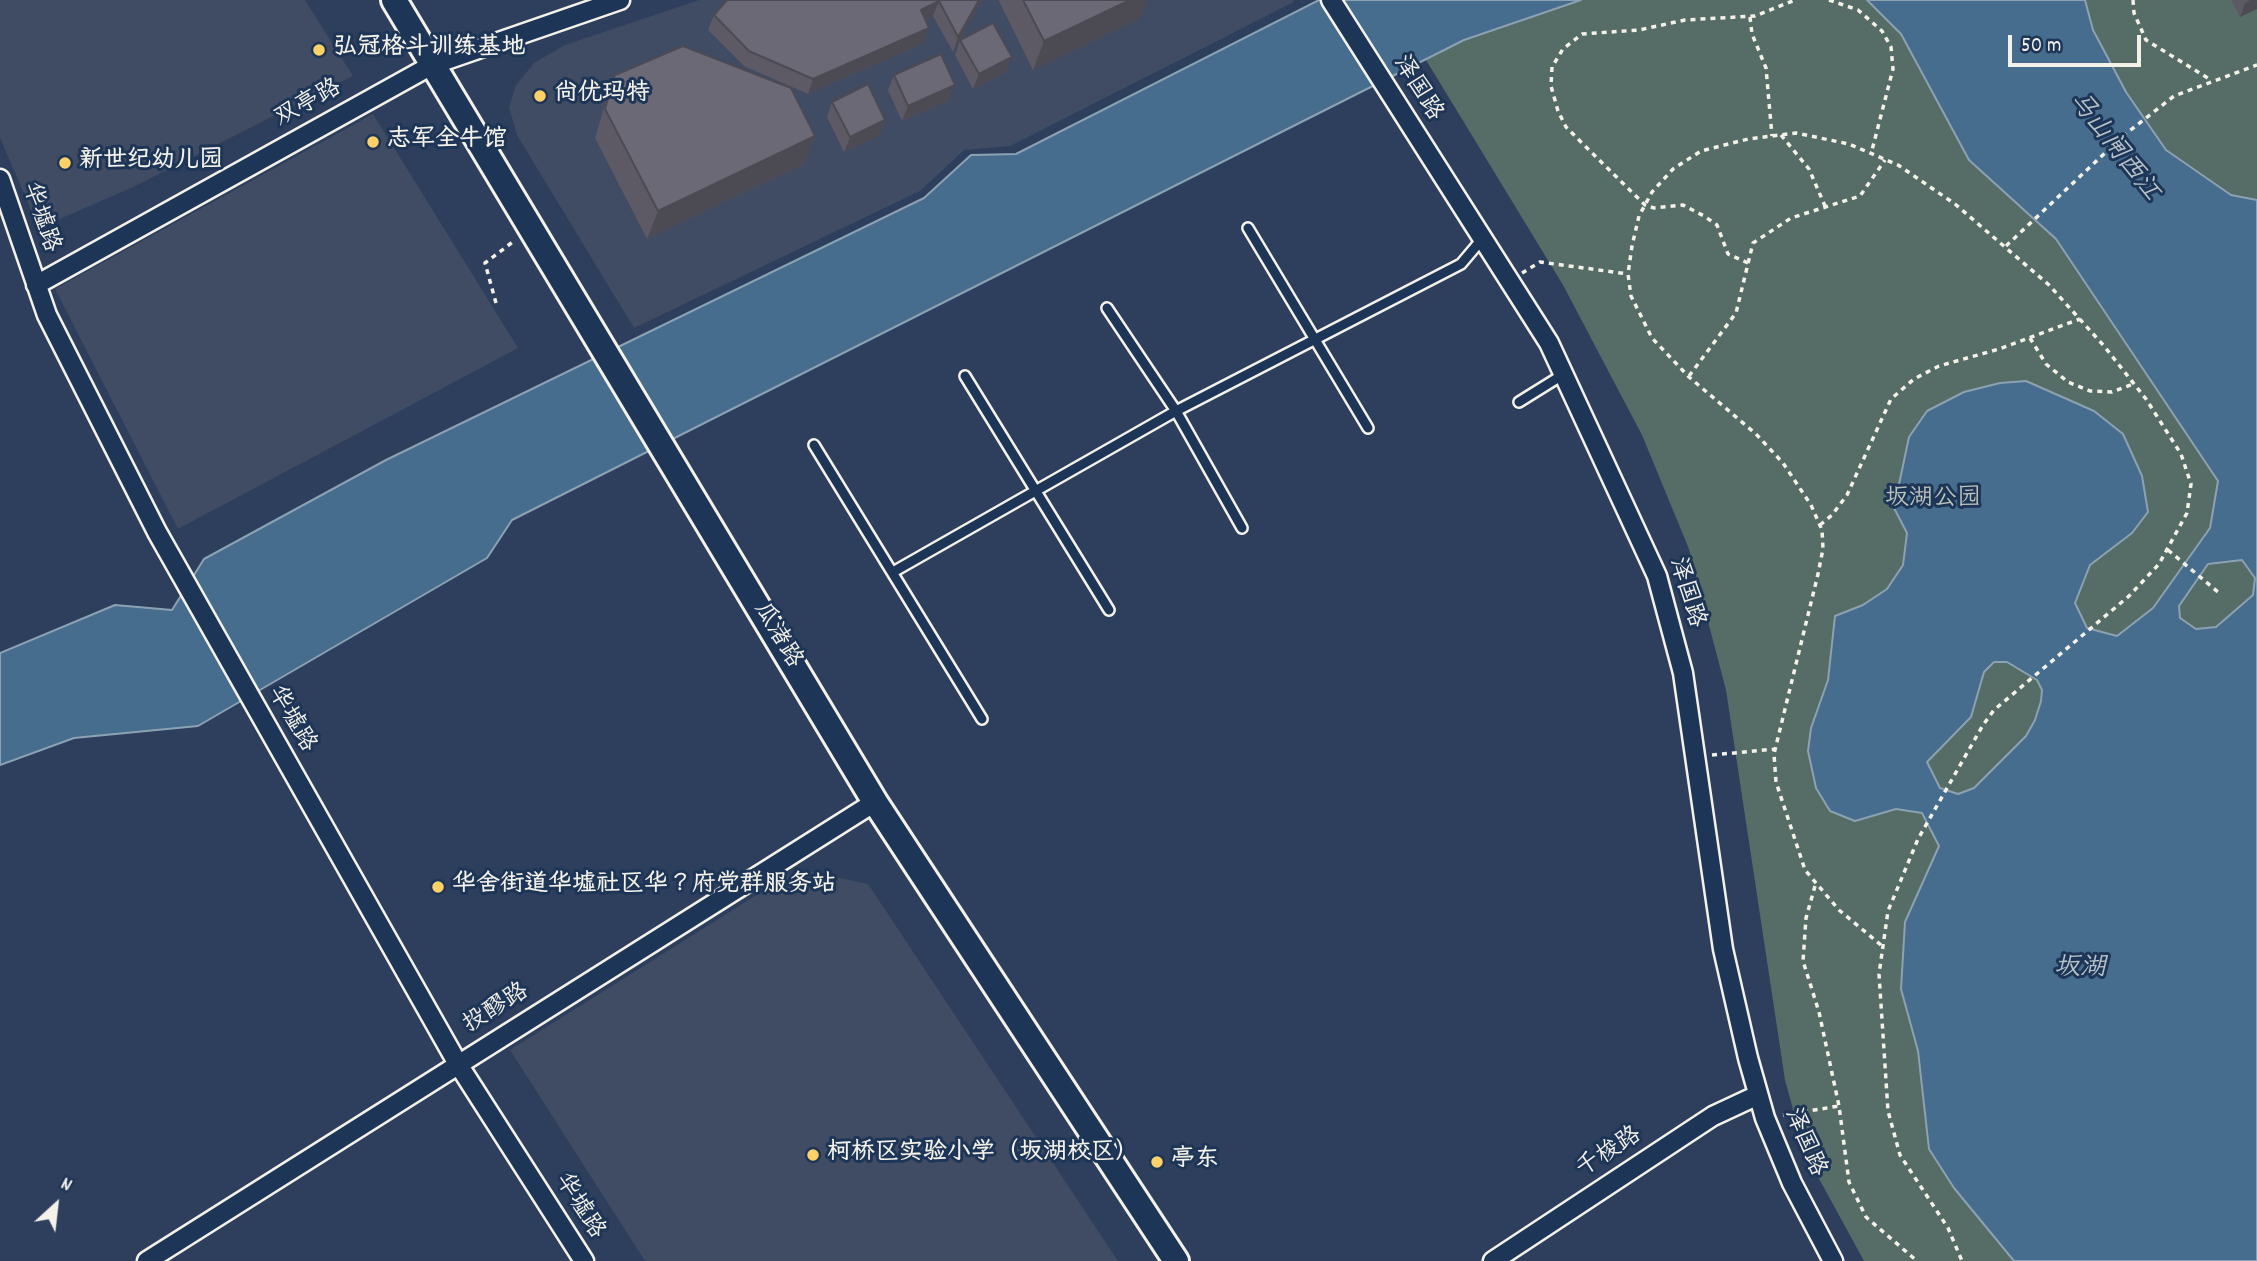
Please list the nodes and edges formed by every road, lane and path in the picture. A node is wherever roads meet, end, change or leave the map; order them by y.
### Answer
1 (394, 0) edge
2 (620, 0) edge
3 (1331, 0) edge
4 (1795, 0) edge
5 (1829, 0) edge
6 (2133, 0) edge
7 (1750, 17) junction
8 (432, 65) junction
9 (2257, 65) edge
10 (2211, 80) junction
11 (1781, 135) junction
12 (1772, 136) junction
13 (1871, 154) junction
14 (1885, 160) junction
15 (0, 179) edge
16 (1645, 205) junction
17 (1825, 206) junction
18 (1248, 228) dead end
19 (530, 229) junction
20 (1483, 238) junction
21 (2006, 246) junction
22 (1748, 263) junction
23 (1628, 274) junction
24 (1509, 280) junction
25 (36, 285) junction
26 (496, 303) dead end
27 (1107, 308) dead end
28 (2080, 319) junction
29 (2031, 338) junction
30 (1314, 340) junction
31 (1564, 374) junction
32 (965, 376) dead end
33 (1689, 377) junction
34 (2133, 384) junction
35 (1519, 402) dead end
36 (1176, 411) junction
37 (1367, 428) dead end
38 (814, 444) dead end
39 (1035, 491) junction
40 (1820, 526) junction
41 (1242, 528) dead end
42 (2168, 550) junction
43 (893, 572) junction
44 (2218, 592) dead end
45 (1109, 610) dead end
46 (982, 719) dead end
47 (1776, 749) junction
48 (1697, 757) junction
49 (875, 802) junction
50 (1815, 886) junction
51 (1881, 945) junction
52 (458, 1064) junction
53 (1758, 1095) junction
54 (1839, 1106) junction
55 (1765, 1118) junction
56 (147, 1261) edge
57 (584, 1261) edge
58 (1176, 1261) edge
59 (1493, 1261) edge
60 (1833, 1261) edge
61 (1917, 1261) edge
62 (1962, 1261) edge

1 - 8 street, 瓜渚路
2 - 8 street, 双亭路
3 - 20 street, 泽国路
4 - 7 path
5 - 13 path
6 - 10 path
7 - 12 path
7 - 16 path
8 - 19 street, 瓜渚路
8 - 25 street, 双亭路
9 - 10 path
10 - 21 path
11 - 12 path
11 - 13 path
11 - 17 path
12 - 16 path
13 - 14 path
14 - 17 path
14 - 21 path
15 - 25 street, 华墟路
16 - 22 path
16 - 23 path
17 - 22 path
18 - 30 lane
19 - 26 path
19 - 49 street, 瓜渚路
20 - 24 street, 泽国路
20 - 30 lane
21 - 28 path
22 - 33 path
23 - 24 path
23 - 33 path
24 - 31 street, 泽国路
25 - 52 street, 华墟路
27 - 36 lane
28 - 29 path
28 - 34 path
29 - 34 path
29 - 40 path
30 - 36 lane
30 - 37 lane
31 - 35 lane
31 - 48 street, 泽国路
32 - 39 lane
33 - 40 path
34 - 42 path
36 - 39 lane
36 - 41 lane
38 - 43 lane
39 - 43 lane
39 - 45 lane
40 - 47 path
42 - 44 path
42 - 51 path
43 - 46 lane
47 - 48 path
47 - 50 path
48 - 53 street, 泽国路
49 - 52 street, 投醪路
49 - 58 street, 瓜渚路
50 - 51 path
50 - 54 path
51 - 62 path
52 - 56 street, 投醪路
52 - 57 street, 华墟路
53 - 55 street, 泽国路
53 - 59 street, 千梭路
54 - 55 path
54 - 61 path
55 - 60 street, 泽国路

